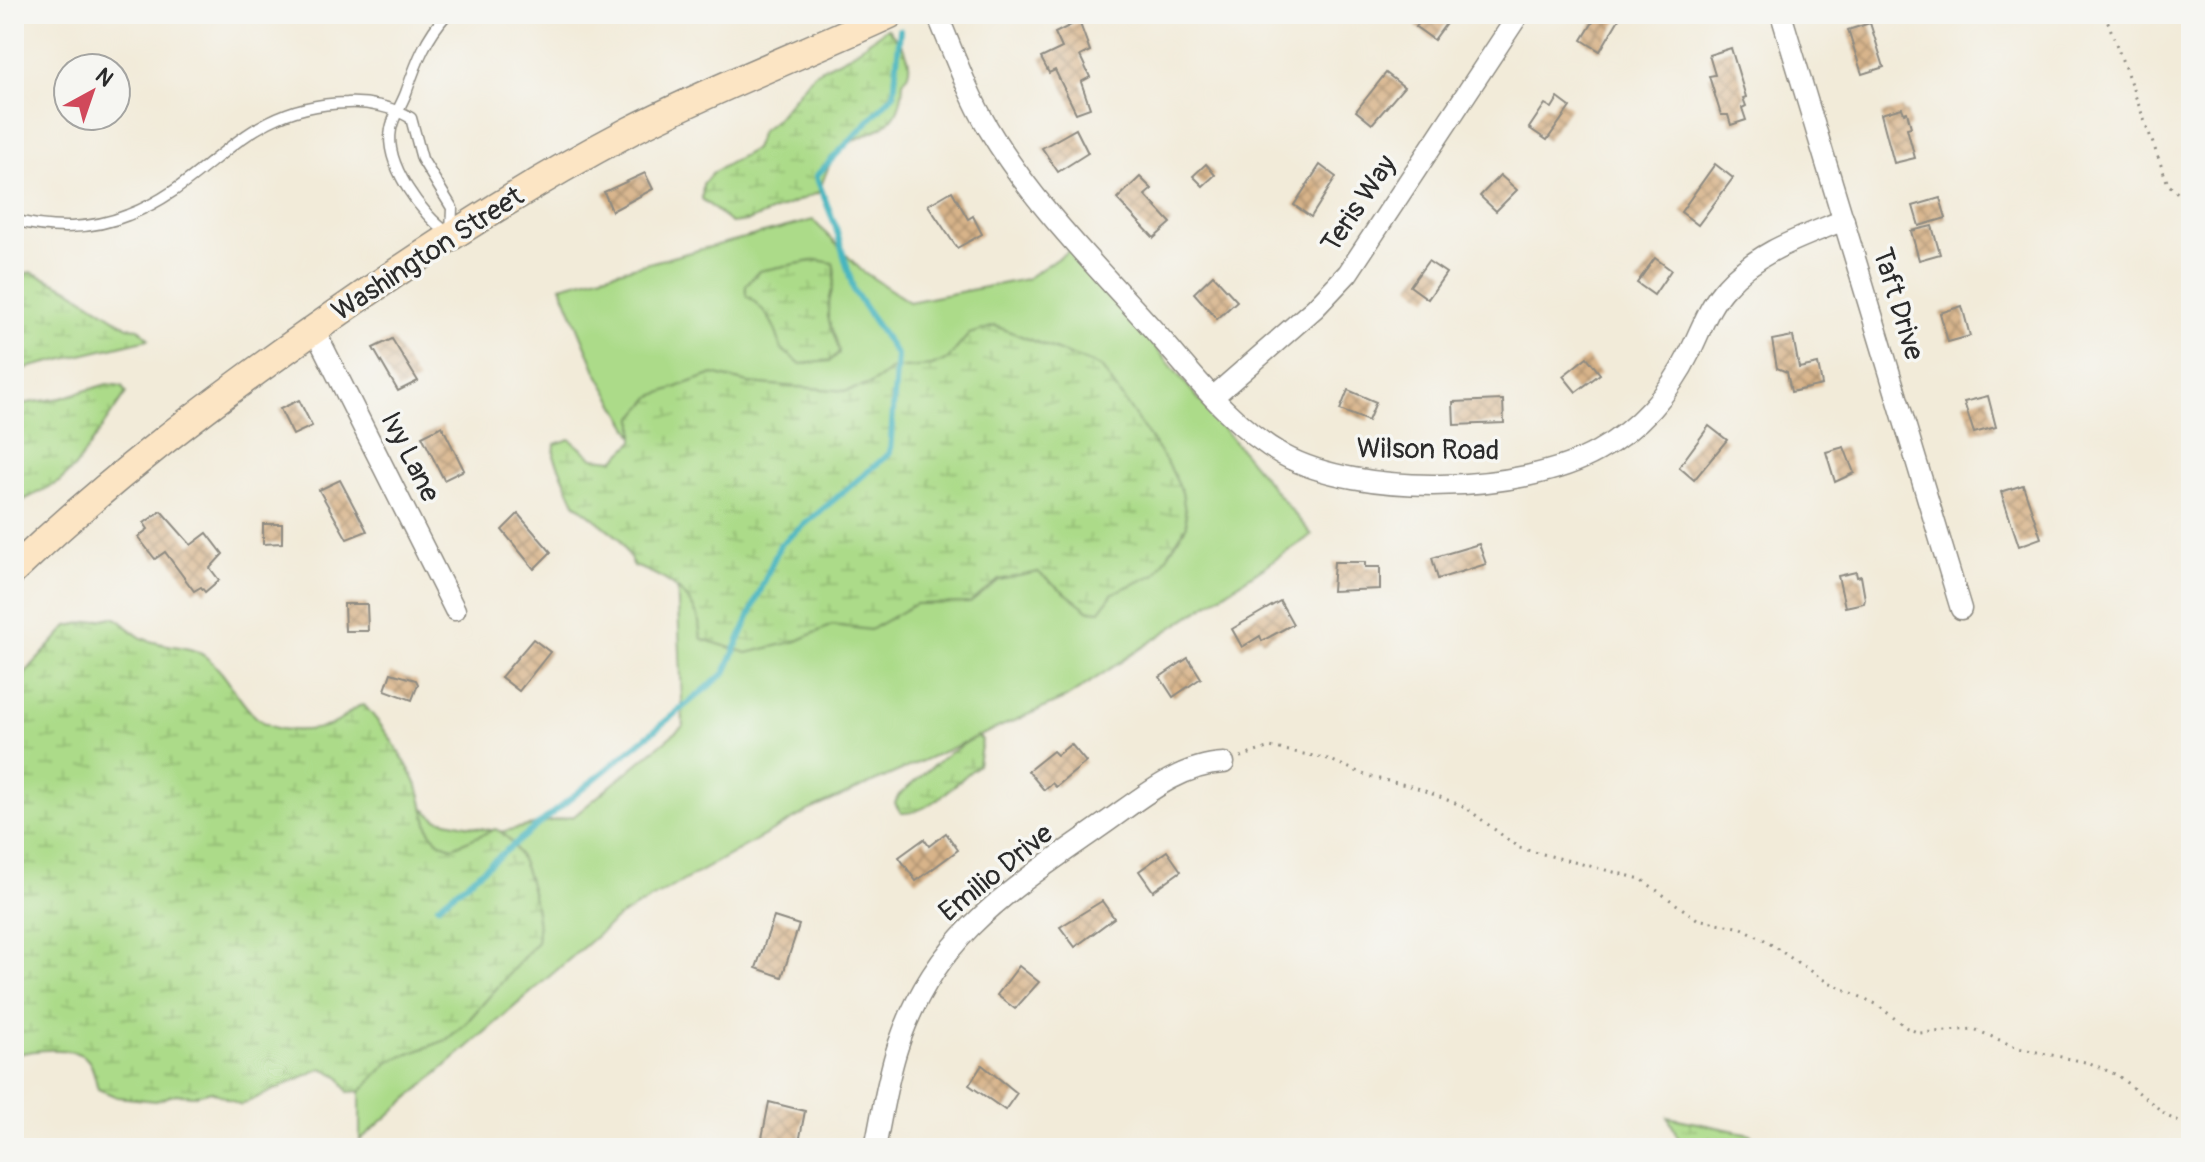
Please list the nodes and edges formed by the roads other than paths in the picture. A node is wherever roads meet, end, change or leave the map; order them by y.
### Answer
1 (447, 14) edge
2 (890, 14) edge
3 (937, 14) edge
4 (1519, 14) edge
5 (1781, 14) edge
6 (400, 111) junction
7 (14, 220) edge
8 (1844, 220) junction
9 (450, 235) junction
10 (314, 329) junction
11 (1213, 397) junction
12 (14, 570) edge
13 (1961, 609) dead end
14 (455, 610) dead end
15 (1224, 763) road end
16 (875, 1148) edge

1 - 6 lane
2 - 9 main road, Washington Street
3 - 11 street, Wilson Road
4 - 11 street, Teris Way
5 - 8 street, Taft Drive
6 - 7 lane
6 - 9 lane
6 - 9 lane
8 - 11 street, Wilson Road
8 - 13 street, Taft Drive
9 - 10 main road, Washington Street
10 - 12 main road, Washington Street
10 - 14 street, Ivy Lane
15 - 16 street, Emilio Drive

